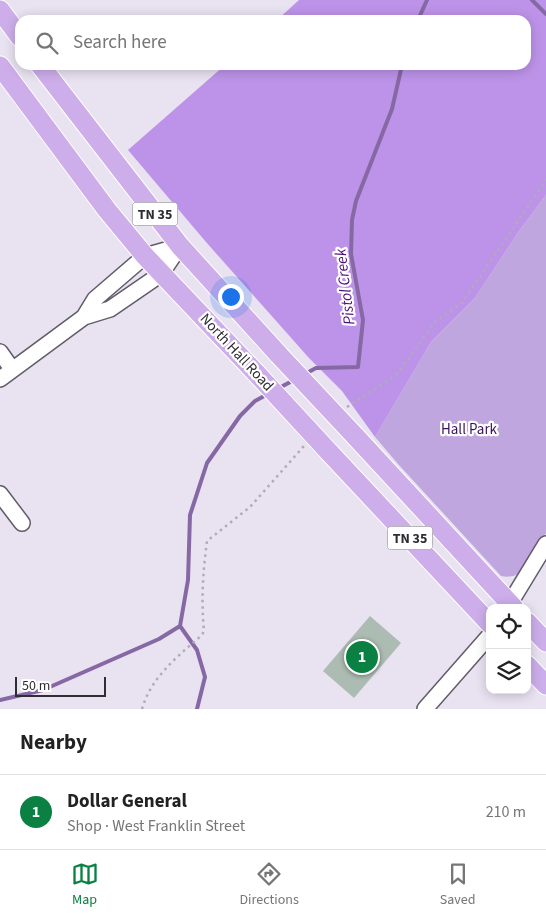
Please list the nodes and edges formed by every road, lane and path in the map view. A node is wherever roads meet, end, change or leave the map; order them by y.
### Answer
1 (0, 10) edge
2 (15, 30) edge
3 (0, 66) edge
4 (44, 70) edge
5 (546, 180) edge
6 (180, 246) junction
7 (145, 256) junction
8 (161, 274) junction
9 (84, 317) junction
10 (0, 352) edge
11 (12, 369) junction
12 (0, 379) edge
13 (341, 414) dead end
14 (306, 445) dead end
15 (0, 494) edge
16 (22, 524) dead end
17 (546, 544) edge
18 (508, 604) edge
19 (511, 604) edge
20 (486, 620) edge
21 (531, 626) edge
22 (486, 640) edge
23 (546, 642) edge
24 (531, 669) edge
25 (546, 685) edge
26 (142, 709) edge
27 (425, 709) edge

1 - 2 main road
3 - 7 main road, North Hall Road / TN 35
4 - 6 main road, North Hall Road / TN 35
5 - 13 path
6 - 7 street
6 - 8 street
6 - 18 main road, North Hall Road / TN 35, bridge
7 - 8 main road, North Hall Road / TN 35
7 - 9 street
8 - 9 street
8 - 20 main road, North Hall Road / TN 35, bridge
9 - 11 street
10 - 11 street
11 - 12 street
14 - 26 path
15 - 16 street
17 - 19 street
21 - 23 main road
22 - 27 street
24 - 25 main road

